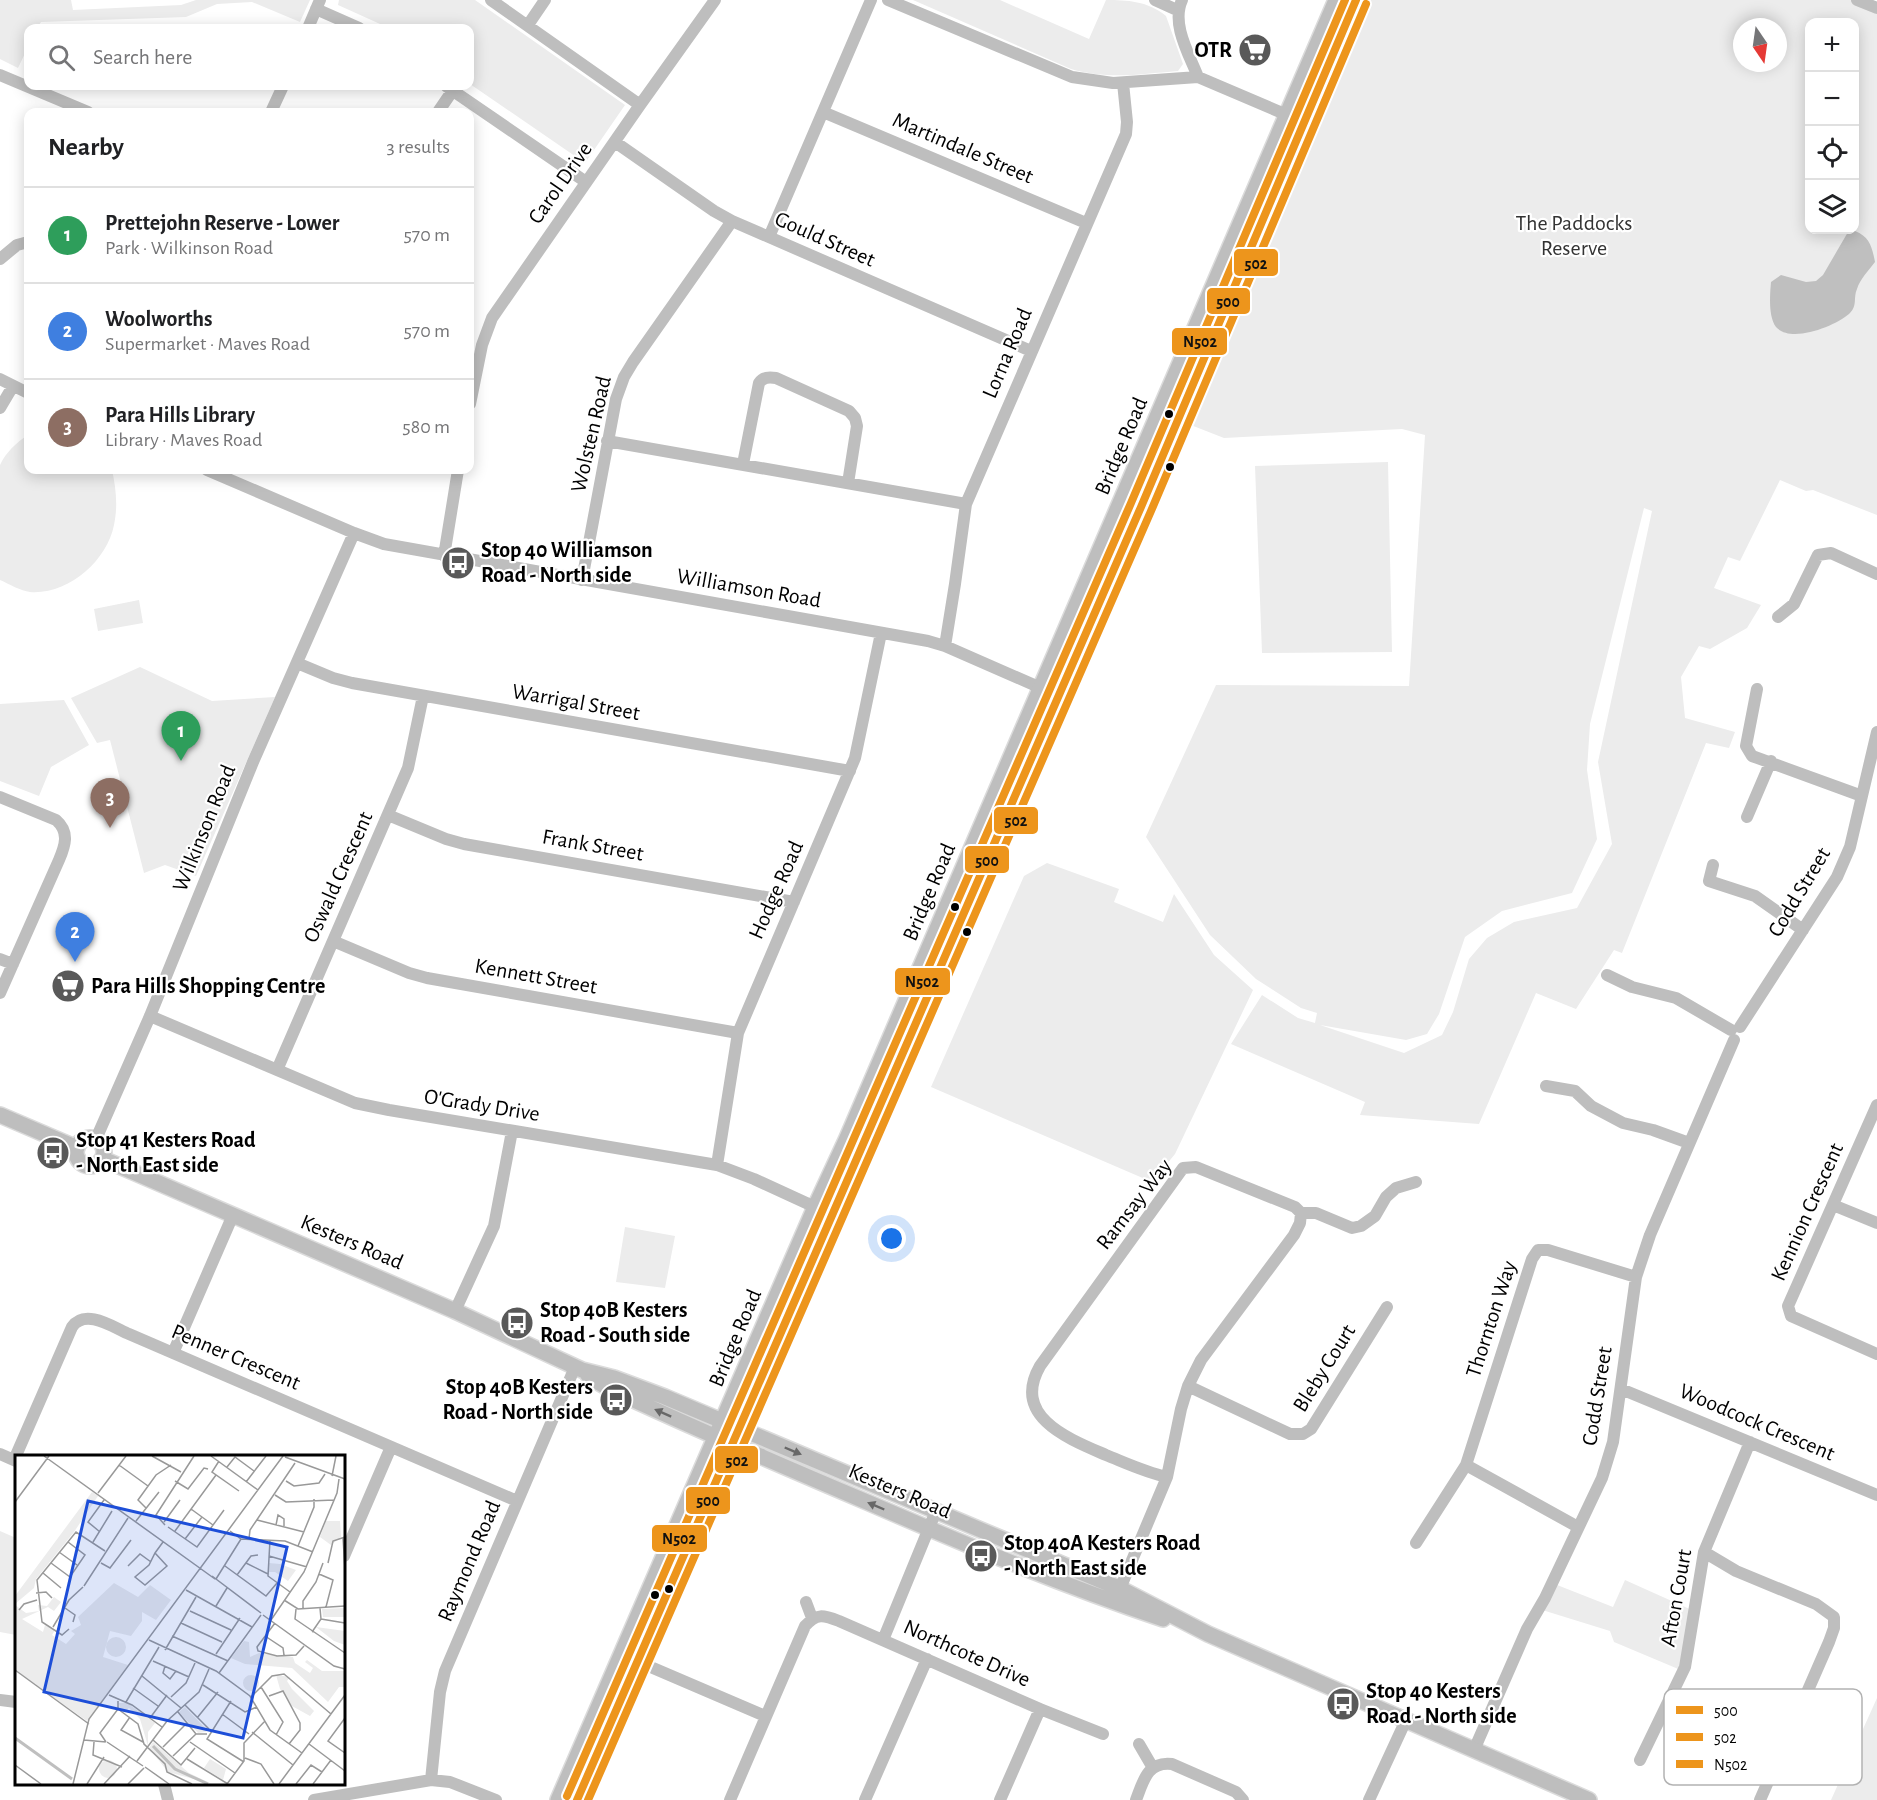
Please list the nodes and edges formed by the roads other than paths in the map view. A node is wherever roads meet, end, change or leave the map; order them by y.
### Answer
1 (491, 0) edge
2 (545, 0) edge
3 (715, 0) edge
4 (871, 0) edge
5 (888, 0) edge
6 (1155, 0) edge
7 (1336, 0) edge
8 (1356, 0) edge
9 (1857, 0) edge
10 (318, 5) edge
11 (1179, 5) edge
12 (1877, 8) edge
13 (310, 24) edge
14 (352, 24) edge
15 (528, 25) junction
16 (0, 75) edge
17 (1198, 77) junction
18 (1123, 83) junction
19 (24, 85) edge
20 (36, 90) edge
21 (281, 90) edge
22 (449, 90) edge
23 (453, 90) edge
24 (640, 105) junction
25 (78, 108) edge
26 (273, 108) edge
27 (440, 108) edge
28 (823, 112) junction
29 (1287, 115) junction
30 (1303, 122) junction
31 (615, 142) junction
32 (586, 182) junction
33 (732, 221) junction
34 (1086, 223) junction
35 (769, 237) junction
36 (24, 243) edge
37 (0, 259) edge
38 (1031, 351) junction
39 (0, 379) edge
40 (474, 380) edge
41 (13, 386) junction
42 (24, 391) edge
43 (0, 408) edge
44 (607, 441) junction
45 (743, 464) junction
46 (216, 474) edge
47 (457, 474) edge
48 (848, 483) junction
49 (966, 504) junction
50 (354, 533) junction
51 (1106, 537) junction
52 (1124, 545) junction
53 (444, 556) junction
54 (1877, 574) edge
55 (582, 580) junction
56 (1778, 617) dead end
57 (881, 633) junction
58 (945, 646) junction
59 (297, 663) junction
60 (1041, 688) junction
61 (1756, 689) dead end
62 (423, 696) junction
63 (1059, 696) junction
64 (1877, 732) edge
65 (1771, 761) junction
66 (850, 771) junction
67 (1862, 796) junction
68 (0, 797) edge
69 (388, 815) junction
70 (1747, 817) dead end
71 (972, 848) junction
72 (988, 854) junction
73 (1713, 865) dead end
74 (794, 902) junction
75 (1803, 930) junction
76 (333, 941) junction
77 (0, 959) edge
78 (13, 964) junction
79 (1607, 975) dead end
80 (0, 993) edge
81 (150, 1016) junction
82 (1735, 1032) junction
83 (738, 1033) junction
84 (277, 1070) junction
85 (1546, 1086) dead end
86 (1877, 1105) edge
87 (0, 1115) edge
88 (512, 1131) junction
89 (96, 1140) junction
90 (1689, 1143) junction
91 (77, 1148) junction
92 (103, 1159) junction
93 (717, 1165) junction
94 (1416, 1182) dead end
95 (1833, 1205) junction
96 (815, 1207) junction
97 (1301, 1213) junction
98 (832, 1214) junction
99 (233, 1215) junction
100 (1877, 1223) edge
101 (1636, 1276) junction
102 (1387, 1307) dead end
103 (455, 1311) junction
104 (173, 1353) junction
105 (1877, 1354) edge
106 (579, 1368) junction
107 (1188, 1386) junction
108 (1622, 1389) junction
109 (723, 1422) junction
110 (739, 1429) junction
111 (717, 1437) junction
112 (1749, 1442) junction
113 (732, 1444) junction
114 (391, 1447) junction
115 (0, 1454) edge
116 (18, 1455) edge
117 (761, 1456) junction
118 (15, 1461) edge
119 (1466, 1465) junction
120 (721, 1469) junction
121 (1167, 1477) junction
122 (1877, 1495) edge
123 (517, 1501) junction
124 (936, 1511) junction
125 (1578, 1527) junction
126 (930, 1529) junction
127 (1416, 1543) dead end
128 (1704, 1552) junction
129 (345, 1554) edge
130 (1121, 1588) junction
131 (806, 1602) dead end
132 (1114, 1603) junction
133 (812, 1618) junction
134 (1208, 1634) junction
135 (884, 1640) junction
136 (927, 1659) junction
137 (653, 1668) dead end
138 (1674, 1689) edge
139 (1808, 1689) edge
140 (0, 1700) edge
141 (15, 1702) edge
142 (1040, 1709) junction
143 (1664, 1710) edge
144 (765, 1716) junction
145 (1406, 1720) junction
146 (1103, 1734) dead end
147 (1139, 1744) dead end
148 (1474, 1750) junction
149 (1640, 1760) dead end
150 (1153, 1768) junction
151 (431, 1780) junction
152 (164, 1785) edge
153 (1766, 1785) edge
154 (360, 1796) edge
155 (168, 1800) edge
156 (314, 1800) edge
157 (496, 1800) edge
158 (558, 1800) edge
159 (577, 1800) edge
160 (730, 1800) edge
161 (865, 1800) edge
162 (1000, 1800) edge
163 (1136, 1800) edge
164 (1243, 1800) edge
165 (1370, 1800) edge
166 (1589, 1800) edge
167 (1760, 1800) edge

1 - 15 street
2 - 15 street
3 - 24 street, Carol Drive
4 - 28 street
5 - 18 street
6 - 11 street
7 - 29 main road, Bridge Road
8 - 30 main road, Bridge Road
9 - 12 street
10 - 13 street
10 - 14 street
11 - 17 street
15 - 24 street
16 - 19 street
17 - 18 street
17 - 29 street
18 - 34 street, Lorna Road
20 - 25 street
21 - 26 street
22 - 27 street
23 - 32 street
24 - 31 street, Carol Drive
28 - 34 street, Martindale Street
28 - 35 street
29 - 30 main road
29 - 51 main road, Bridge Road
30 - 52 main road, Bridge Road
31 - 32 street, Carol Drive
31 - 33 street, Gould Street
32 - 40 street, Carol Drive
33 - 35 street, Gould Street
33 - 44 street, Wolsten Road
34 - 38 street, Lorna Road
35 - 38 street, Gould Street
36 - 37 street
38 - 49 street, Lorna Road
39 - 41 street
41 - 42 street
41 - 43 street
44 - 45 street
44 - 55 street, Wolsten Road
45 - 48 street
45 - 48 street
46 - 50 street, Williamson Road
47 - 53 street
48 - 49 street
49 - 58 street, Lorna Road
50 - 53 street, Williamson Road
50 - 59 street, Wilkinson Road
51 - 52 main road
51 - 60 main road, Bridge Road
52 - 63 main road, Bridge Road
53 - 55 street, Williamson Road
54 - 56 street
55 - 57 street, Williamson Road
57 - 58 street, Williamson Road
57 - 66 street, Hodge Road
58 - 60 street, Williamson Road
59 - 62 street, Warrigal Street
59 - 81 street, Wilkinson Road
60 - 63 main road
60 - 71 main road, Bridge Road
61 - 65 street
62 - 66 street, Warrigal Street
62 - 69 street, Oswald Crescent
63 - 72 main road, Bridge Road
64 - 67 street, Codd Street
65 - 67 street
65 - 70 street
66 - 74 street, Hodge Road
67 - 75 street, Codd Street
68 - 78 street
69 - 74 street, Frank Street
69 - 76 street, Oswald Crescent
71 - 72 main road
71 - 96 main road, Bridge Road
72 - 98 main road, Bridge Road
73 - 75 street
74 - 83 street, Hodge Road
75 - 82 street, Codd Street
76 - 83 street, Kennett Street
76 - 84 street, Oswald Crescent
77 - 78 street
78 - 80 street
79 - 82 street
81 - 84 street, O'Grady Drive
81 - 89 street, Wilkinson Road
82 - 90 street, Codd Street
83 - 93 street, Hodge Road
84 - 88 street, O'Grady Drive
85 - 90 street
86 - 95 street, Kennion Crescent
87 - 91 main road
88 - 93 street, O'Grady Drive
88 - 103 street
89 - 91 main road
89 - 92 main road
90 - 101 street, Codd Street
91 - 92 main road
92 - 99 main road, Kesters Road
93 - 96 street, O'Grady Drive
94 - 97 street, Ramsay Way
95 - 100 street
95 - 105 street, Kennion Crescent
96 - 98 main road
96 - 109 main road, Bridge Road
97 - 107 street
97 - 121 street, Ramsay Way
98 - 110 main road, Bridge Road
99 - 103 main road, Kesters Road
99 - 104 street
101 - 108 street, Codd Street
101 - 119 street, Thornton Way
102 - 107 street, Bleby Court
103 - 106 main road, Kesters Road
104 - 114 street, Penner Crescent
104 - 116 street, Penner Crescent
106 - 109 main road, Kesters Road
111 -> 106 main road, Kesters Road
106 - 123 street, Raymond Road
107 - 121 street
108 - 112 street, Woodcock Crescent
108 - 125 street, Codd Street
109 - 110 main road, Kesters Road
109 - 111 main road, Bridge Road
110 - 113 main road, Bridge Road
110 -> 124 main road, Kesters Road
111 - 113 main road, Kesters Road
111 - 158 main road, Bridge Road
112 - 122 street, Woodcock Crescent
112 - 128 street, Afton Court
113 - 117 main road, Kesters Road
113 - 120 main road, Bridge Road
114 - 123 street, Penner Crescent
114 - 129 street
115 - 118 street
117 - 120 main road
126 -> 117 main road, Kesters Road
119 - 125 street
119 - 127 street, Thornton Way
120 - 159 main road, Bridge Road
121 - 130 street
123 - 151 street, Raymond Road
124 - 126 street
124 - 130 main road, Kesters Road
125 - 148 street, Codd Street
126 - 132 main road, Kesters Road
126 - 135 street
128 - 138 street, Afton Court
128 - 139 street
130 - 132 street
130 - 134 main road, Kesters Road
131 - 133 street
132 - 134 main road, Kesters Road
133 - 135 street, Northcote Drive
133 - 144 street
134 - 145 main road, Kesters Road
135 - 136 street, Northcote Drive
136 - 142 street, Northcote Drive
136 - 161 street
137 - 144 street
140 - 141 street
142 - 146 street, Northcote Drive
142 - 162 street
143 - 149 street, Afton Court
144 - 160 street
145 - 148 main road, Kesters Road
145 - 165 street
147 - 150 street
148 - 166 main road, Kesters Road
150 - 163 street
150 - 164 street
151 - 154 street
151 - 157 street
152 - 155 street
153 - 167 street
154 - 156 street

